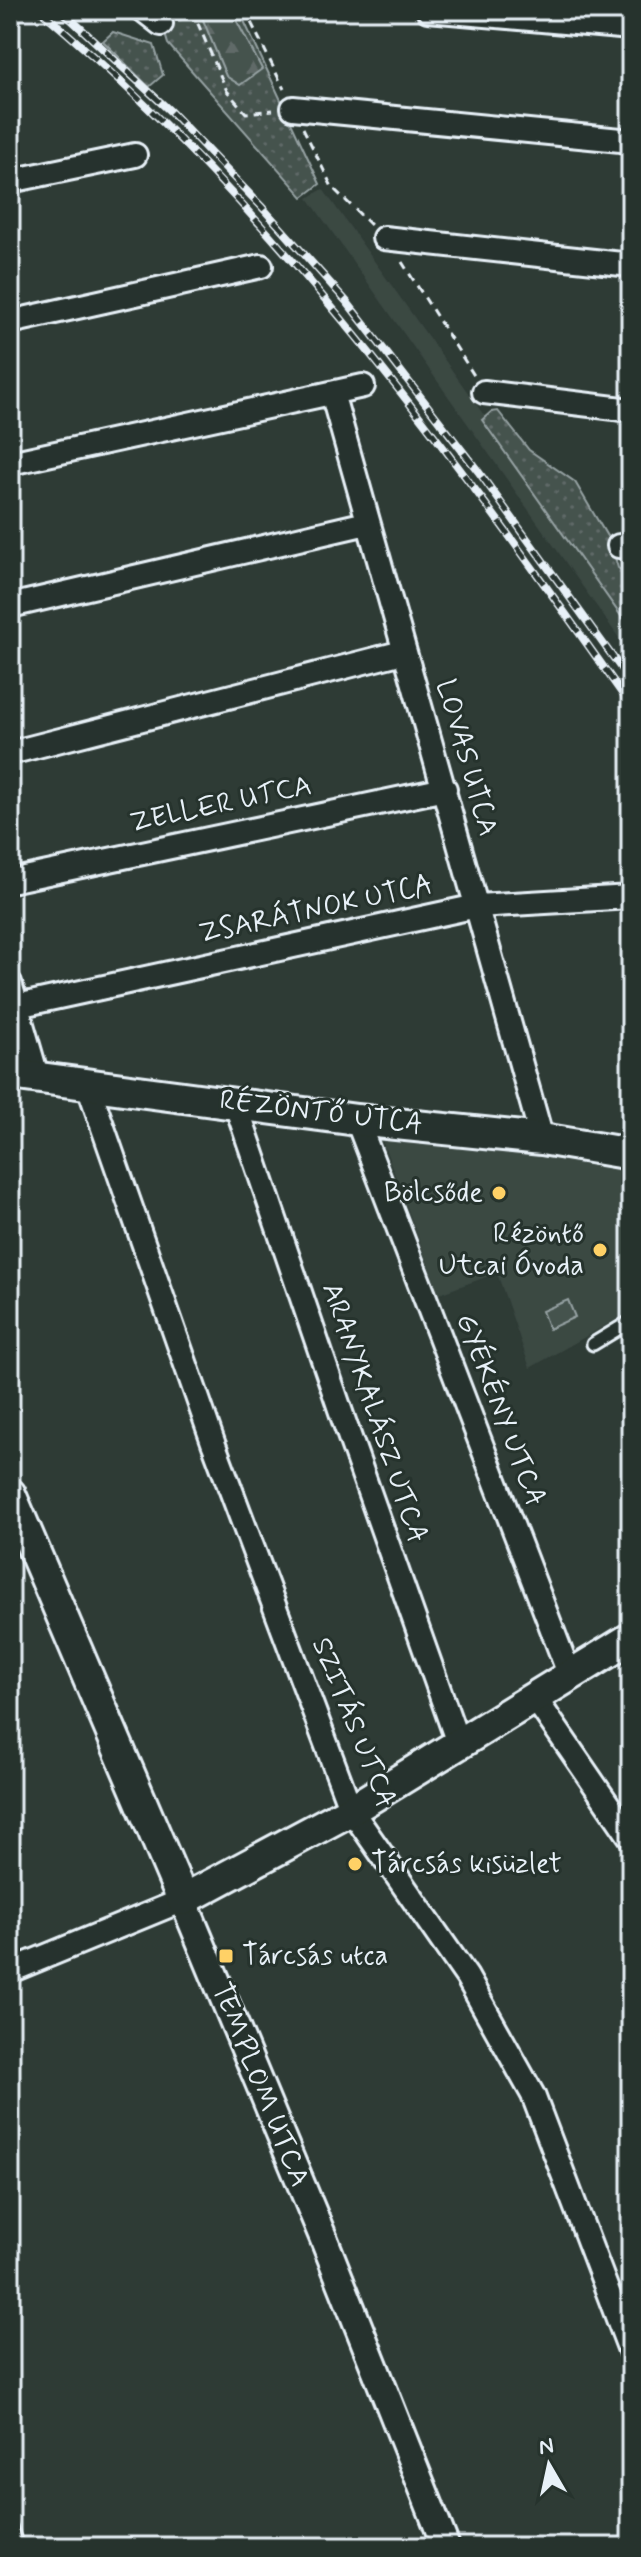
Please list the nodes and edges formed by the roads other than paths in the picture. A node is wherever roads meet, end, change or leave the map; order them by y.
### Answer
1 (428, 10) edge
2 (631, 28) edge
3 (293, 108) road end
4 (631, 141) edge
5 (135, 155) dead end
6 (10, 181) edge
7 (384, 238) road end
8 (631, 265) edge
9 (261, 266) dead end
10 (10, 322) edge
11 (363, 386) dead end
12 (484, 392) road end
13 (332, 393) junction
14 (631, 410) edge
15 (10, 463) edge
16 (367, 523) junction
17 (10, 606) edge
18 (403, 652) junction
19 (10, 753) edge
20 (445, 789) junction
21 (10, 881) edge
22 (631, 897) edge
23 (477, 906) junction
24 (10, 983) edge
25 (17, 1006) junction
26 (24, 1075) edge
27 (87, 1082) junction
28 (235, 1102) junction
29 (357, 1120) junction
30 (542, 1139) junction
31 (631, 1154) edge
32 (631, 1321) edge
33 (593, 1344) dead end
34 (10, 1494) edge
35 (631, 1638) edge
36 (570, 1676) junction
37 (535, 1698) junction
38 (458, 1743) junction
39 (351, 1810) junction
40 (631, 1838) edge
41 (183, 1900) junction
42 (10, 1971) edge
43 (631, 2353) edge
44 (10, 2526) edge
45 (17, 2547) edge
46 (446, 2547) edge

1 - 2 street
3 - 4 street
5 - 6 street
7 - 8 street
9 - 10 street
11 - 13 street
12 - 14 street
13 - 15 street
13 - 16 street, LOVAS UTCA
16 - 17 street
16 - 18 street, LOVAS UTCA
18 - 19 street
18 - 20 street, LOVAS UTCA
20 - 21 street, ZELLER UTCA
20 - 23 street, LOVAS UTCA
22 - 23 street, ZSARÁTNOK UTCA
23 - 25 street, ZSARÁTNOK UTCA
23 - 30 street, LOVAS UTCA
24 - 25 street
25 - 26 street
26 - 27 main road, RÉZÖNTŐ UTCA
27 - 28 main road, RÉZÖNTŐ UTCA
27 - 39 street, SZITÁS UTCA
28 - 29 main road, RÉZÖNTŐ UTCA
28 - 38 street, ARANYKALÁSZ UTCA
29 - 30 main road, RÉZÖNTŐ UTCA
29 - 36 street, GYÉKÉNY UTCA
30 - 31 main road, RÉZÖNTŐ UTCA
32 - 33 lane
34 - 41 main road, TEMPLOM UTCA
35 - 36 main road
36 - 37 main road
37 - 38 main road
37 - 40 street
38 - 39 main road
39 - 41 main road
39 - 43 street, SZITÁS UTCA
41 - 42 street
41 - 46 street, TEMPLOM UTCA
44 - 45 lane

